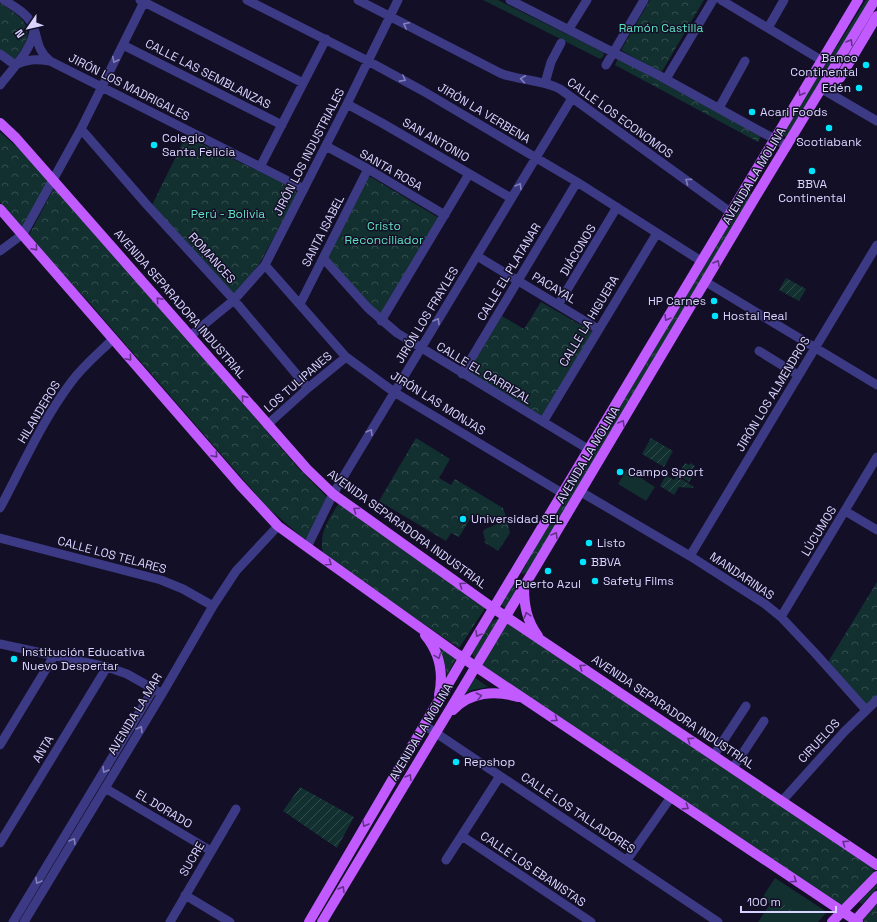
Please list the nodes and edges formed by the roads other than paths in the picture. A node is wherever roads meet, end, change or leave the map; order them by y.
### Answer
1 (4, 0) edge
2 (247, 0) edge
3 (358, 0) edge
4 (398, 0) edge
5 (510, 0) edge
6 (587, 0) edge
7 (644, 0) edge
8 (713, 0) edge
9 (721, 0) edge
10 (784, 0) edge
11 (858, 0) edge
12 (866, 0) edge
13 (875, 0) edge
14 (143, 1) edge
15 (390, 16) junction
16 (877, 16) edge
17 (768, 28) junction
18 (569, 29) junction
19 (34, 30) junction
20 (326, 40) junction
21 (561, 43) dead end
22 (123, 45) junction
23 (614, 52) junction
24 (0, 54) edge
25 (821, 60) junction
26 (50, 61) junction
27 (368, 61) junction
28 (745, 61) dead end
29 (15, 65) junction
30 (606, 65) dead end
31 (666, 79) junction
32 (303, 83) junction
33 (545, 83) junction
34 (0, 85) edge
35 (823, 86) junction
36 (101, 87) junction
37 (572, 98) junction
38 (347, 104) junction
39 (718, 108) junction
40 (877, 121) edge
41 (0, 123) edge
42 (282, 125) junction
43 (81, 129) junction
44 (774, 138) junction
45 (326, 146) junction
46 (787, 146) junction
47 (766, 152) junction
48 (536, 158) junction
49 (779, 159) junction
50 (260, 167) junction
51 (368, 169) junction
52 (469, 174) junction
53 (53, 180) junction
54 (577, 182) junction
55 (304, 189) junction
56 (744, 190) junction
57 (756, 196) junction
58 (511, 198) junction
59 (618, 207) junction
60 (0, 209) edge
61 (730, 212) junction
62 (445, 215) junction
63 (657, 232) junction
64 (23, 234) junction
65 (877, 245) edge
66 (0, 251) edge
67 (477, 256) junction
68 (874, 256) edge
69 (323, 258) junction
70 (701, 261) junction
71 (265, 265) junction
72 (518, 281) junction
73 (706, 282) junction
74 (234, 300) junction
75 (300, 304) junction
76 (558, 305) junction
77 (381, 321) junction
78 (598, 329) junction
79 (190, 336) junction
80 (113, 340) junction
81 (814, 348) junction
82 (421, 349) junction
83 (759, 351) dead end
84 (346, 357) junction
85 (462, 374) junction
86 (798, 375) junction
87 (877, 385) edge
88 (308, 388) junction
89 (394, 392) junction
90 (543, 422) junction
91 (267, 425) junction
92 (588, 449) junction
93 (877, 457) edge
94 (581, 492) junction
95 (562, 493) junction
96 (333, 494) junction
97 (0, 508) edge
98 (845, 511) junction
99 (278, 526) junction
100 (877, 530) edge
101 (0, 538) edge
102 (307, 547) junction
103 (525, 555) junction
104 (690, 556) junction
105 (531, 575) junction
106 (524, 587) junction
107 (213, 606) junction
108 (493, 608) junction
109 (506, 617) junction
110 (781, 617) junction
111 (416, 624) junction
112 (540, 639) junction
113 (0, 644) edge
114 (54, 656) junction
115 (463, 658) junction
116 (107, 667) junction
117 (476, 667) junction
118 (154, 688) junction
119 (162, 694) junction
120 (877, 700) edge
121 (532, 703) junction
122 (435, 706) junction
123 (746, 706) dead end
124 (866, 710) junction
125 (447, 716) junction
126 (764, 720) dead end
127 (424, 725) junction
128 (436, 733) junction
129 (0, 745) edge
130 (714, 755) junction
131 (732, 768) junction
132 (500, 776) junction
133 (105, 788) junction
134 (671, 797) junction
135 (782, 801) junction
136 (376, 807) junction
137 (236, 809) dead end
138 (387, 814) junction
139 (462, 836) junction
140 (0, 843) edge
141 (211, 852) junction
142 (446, 860) dead end
143 (627, 860) junction
144 (877, 865) edge
145 (877, 876) edge
146 (185, 895) junction
147 (877, 896) edge
148 (323, 897) junction
149 (333, 903) junction
150 (842, 912) junction
151 (28, 921) edge
152 (13, 922) edge
153 (170, 922) edge
154 (230, 922) edge
155 (309, 922) edge
156 (322, 922) edge
157 (591, 922) edge
158 (718, 922) edge
159 (832, 922) edge
160 (856, 922) edge

1 - 19 street, JIRÓN LOS MADRIGALES
2 - 20 street, JIRÓN LA VERBENA
3 - 15 street, CALLE LOS ECONOMOS
4 - 15 street, JIRÓN LOS INDUSTRIALES
5 - 18 street
6 - 18 street
7 - 23 street
8 - 31 street
9 - 17 street
10 - 17 street
11 - 25 main road, AVENIDA LA MOLINA
12 - 13 main road
35 -> 13 main road, AVENIDA LA MOLINA
14 - 22 street
14 - 32 street
15 - 27 street, JIRÓN LOS INDUSTRIALES
33 -> 15 street, CALLE LOS ECONOMOS
16 - 35 main road
17 - 25 street
18 - 23 street
19 - 26 street, JIRÓN LOS MADRIGALES
19 - 29 street
20 - 27 street, JIRÓN LA VERBENA
20 - 32 street
21 - 33 street
22 -> 36 street
22 - 42 street, CALLE LAS SEMBLANZAS
23 - 30 street
23 - 31 street
24 - 29 street
25 -> 44 main road, AVENIDA LA MOLINA
26 - 29 street, JIRÓN LOS MADRIGALES
26 - 36 street, JIRÓN LOS MADRIGALES
27 - 38 street, JIRÓN LOS INDUSTRIALES
27 -> 48 street, JIRÓN LA VERBENA
28 - 39 street
29 - 34 street
31 - 39 street
32 - 42 street
33 - 37 street, CALLE LOS ECONOMOS
35 - 40 street
35 - 46 main road, AVENIDA LA MOLINA
36 - 43 street
36 - 50 street, JIRÓN LOS MADRIGALES
37 - 48 street, JIRÓN LOS FRAYLES
61 -> 37 street, CALLE LOS ECONOMOS
38 - 45 street, JIRÓN LOS INDUSTRIALES
38 - 52 street, SAN ANTONIO
39 - 44 street
41 - 53 main road, AVENIDA SEPARADORA INDUSTRIAL
42 - 50 street
43 - 53 street
43 - 74 street, ROMANCES
44 - 46 street
44 - 47 main road, AVENIDA LA MOLINA
45 - 51 street, SANTA ROSA
45 - 55 street, JIRÓN LOS INDUSTRIALES
46 - 49 main road, AVENIDA LA MOLINA
47 - 49 street
47 - 56 main road, AVENIDA LA MOLINA
48 - 54 street, JIRÓN LA VERBENA
58 -> 48 street, JIRÓN LOS FRAYLES
49 - 57 main road, AVENIDA LA MOLINA
50 - 55 street, JIRÓN LOS MADRIGALES
51 - 62 street, SANTA ROSA
51 - 69 street, SANTA ISABEL
52 - 58 street, SAN ANTONIO
52 - 62 street
53 - 64 street
79 -> 53 main road, AVENIDA SEPARADORA INDUSTRIAL
54 - 59 street, JIRÓN LA VERBENA
54 - 72 street, CALLE EL PLATANAR
55 - 71 street, JIRÓN LOS INDUSTRIALES
56 - 57 main road
56 - 61 main road, AVENIDA LA MOLINA
73 -> 57 main road, AVENIDA LA MOLINA
58 - 67 street, JIRÓN LOS FRAYLES
59 - 63 street, JIRÓN LA VERBENA
59 - 76 street, DIÁCONOS
60 - 64 main road
61 - 70 main road, AVENIDA LA MOLINA
62 - 77 street
63 - 70 street, JIRÓN LA VERBENA
63 - 78 street, CALLE LA HIGUERA
64 - 66 street
64 -> 80 main road
65 - 68 street, JIRÓN LOS ALMENDROS
67 - 72 street, PACAYAL
82 -> 67 street, JIRÓN LOS FRAYLES
68 - 81 street, JIRÓN LOS ALMENDROS
69 - 75 street, SANTA ISABEL
69 - 77 street, CALLE EL CARRIZAL
70 -> 92 main road, AVENIDA LA MOLINA
71 - 74 street, JIRÓN LOS INDUSTRIALES
71 - 75 street, JIRÓN LAS MONJAS
72 - 76 street, PACAYAL
72 - 85 street, CALLE EL PLATANAR
73 - 81 street
94 -> 73 main road, AVENIDA LA MOLINA
74 - 79 street, JIRÓN LOS INDUSTRIALES
74 - 88 street, ROMANCES
75 - 84 street, JIRÓN LAS MONJAS
76 - 78 street, PACAYAL
77 - 82 street, CALLE EL CARRIZAL
78 - 90 street, CALLE LA HIGUERA
91 -> 79 main road, AVENIDA SEPARADORA INDUSTRIAL
80 - 97 street, HILANDEROS
80 -> 99 main road
81 - 86 street, JIRÓN LOS ALMENDROS
81 - 87 street
82 - 85 street, CALLE EL CARRIZAL
82 - 89 street, JIRÓN LOS FRAYLES
83 - 86 street
84 - 88 street, LOS TULIPANES
84 - 89 street, JIRÓN LAS MONJAS
85 - 90 street, CALLE EL CARRIZAL
86 - 104 street, JIRÓN LOS ALMENDROS
88 - 91 street, LOS TULIPANES
89 - 95 street, JIRÓN LAS MONJAS
96 -> 89 street, JIRÓN LOS FRAYLES
90 - 92 street, CALLE EL CARRIZAL
91 - 96 main road, AVENIDA SEPARADORA INDUSTRIAL
92 - 95 main road, AVENIDA LA MOLINA
93 - 98 street, LÚCUMOS
94 - 104 street, MANDARINAS
105 -> 94 main road, AVENIDA LA MOLINA
95 - 103 main road, AVENIDA LA MOLINA
96 - 102 street, JIRÓN LOS FRAYLES
108 -> 96 main road, AVENIDA SEPARADORA INDUSTRIAL
98 - 100 street
98 - 110 street, LÚCUMOS
99 - 102 main road
99 - 107 street, AVENIDA LA MAR
101 - 107 street, CALLE LOS TELARES
102 -> 111 main road
103 - 105 main road
103 - 108 main road, AVENIDA LA MOLINA
104 - 110 street, MANDARINAS
105 - 106 main road, AVENIDA LA MOLINA
106 - 109 main road, AVENIDA LA MOLINA
112 -> 106 main road
107 - 119 street, AVENIDA LA MAR
108 - 109 main road, AVENIDA SEPARADORA INDUSTRIAL
108 -> 115 main road, AVENIDA LA MOLINA
109 - 112 main road, AVENIDA SEPARADORA INDUSTRIAL
109 - 117 main road, AVENIDA LA MOLINA
110 - 124 street, MANDARINAS
111 - 115 main road
111 -> 122 main road
130 -> 112 main road, AVENIDA SEPARADORA INDUSTRIAL
113 - 114 street
114 - 116 street
114 - 129 street
115 - 117 main road
115 - 122 main road, AVENIDA LA MOLINA
116 - 118 street
116 - 140 street, ANTA
117 - 121 main road
117 - 125 main road, AVENIDA LA MOLINA
118 - 119 street
118 -> 152 street, AVENIDA LA MAR
133 -> 119 street, AVENIDA LA MAR
120 - 124 street, CIRUELOS
125 -> 121 main road
121 -> 134 main road
122 - 127 main road, AVENIDA LA MOLINA
123 - 130 street
124 - 135 street, CIRUELOS
125 - 128 main road, AVENIDA LA MOLINA
126 - 131 street
127 - 128 street, CALLE LOS TALLADORES
127 - 136 main road, AVENIDA LA MOLINA
128 - 132 street, CALLE LOS TALLADORES
138 -> 128 main road, AVENIDA LA MOLINA
130 - 131 main road, AVENIDA SEPARADORA INDUSTRIAL
131 - 135 main road, AVENIDA SEPARADORA INDUSTRIAL
132 - 139 street
132 - 143 street, CALLE LOS TALLADORES
133 - 141 street, EL DORADO
151 -> 133 street, AVENIDA LA MAR
134 - 143 street
134 -> 150 main road
144 -> 135 main road, AVENIDA SEPARADORA INDUSTRIAL
136 - 138 main road
136 -> 148 main road, AVENIDA LA MOLINA
137 - 141 street, SUCRE
149 -> 138 main road, AVENIDA LA MOLINA
139 - 142 street
139 - 157 street, CALLE LOS EBANISTAS
141 - 146 street, SUCRE
143 - 158 street, CALLE LOS TALLADORES
145 - 150 main road
146 - 153 street, SUCRE
146 - 154 street
147 - 160 main road
148 - 149 main road
148 - 155 main road, AVENIDA LA MOLINA
149 - 156 main road, AVENIDA LA MOLINA
150 - 159 main road
150 - 160 main road

